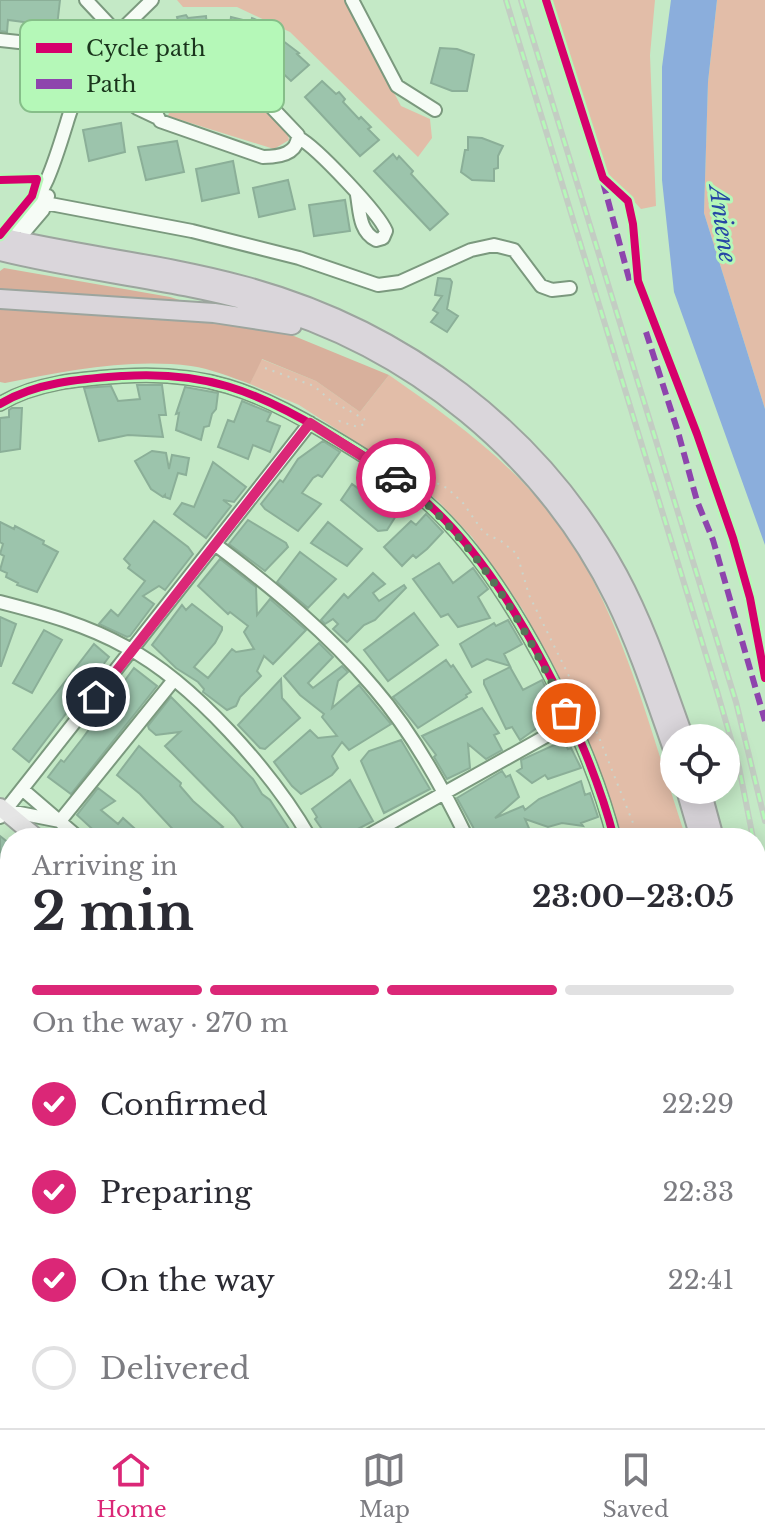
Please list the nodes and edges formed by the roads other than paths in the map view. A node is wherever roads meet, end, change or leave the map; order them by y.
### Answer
1 (86, 0) edge
2 (152, 0) edge
3 (352, 0) edge
4 (105, 20) edge
5 (132, 20) edge
6 (0, 40) edge
7 (20, 42) edge
8 (435, 110) dead end
9 (70, 112) edge
10 (157, 112) edge
11 (278, 112) edge
12 (299, 138) junction
13 (50, 177) junction
14 (357, 195) dead end
15 (45, 203) junction
16 (0, 237) edge
17 (0, 251) edge
18 (570, 288) dead end
19 (0, 299) edge
20 (341, 334) junction
21 (0, 404) edge
22 (310, 423) junction
23 (216, 545) junction
24 (0, 602) edge
25 (132, 650) junction
26 (173, 681) junction
27 (571, 722) junction
28 (664, 724) edge
29 (679, 724) edge
30 (22, 789) junction
31 (444, 793) junction
32 (690, 804) edge
33 (705, 804) edge
34 (2, 812) edge
35 (60, 821) junction
36 (24, 828) edge
37 (68, 828) edge
38 (304, 828) edge
39 (382, 828) edge
40 (462, 828) edge
41 (610, 828) edge
42 (697, 828) edge
43 (711, 828) edge

1 - 4 street
2 - 5 street
3 - 8 street
6 - 7 street
9 - 13 street
10 - 12 street
11 - 12 street
12 - 14 street
13 - 15 street
13 - 15 street
15 - 18 street
16 - 29 highway
17 - 20 highway
19 - 20 highway
20 - 28 highway
21 - 22 street
22 - 23 street
22 - 27 street
23 - 25 street
23 - 31 street
24 - 25 street
25 - 26 street
25 - 30 street
26 - 35 street
26 - 38 street
27 - 31 street
27 - 41 street
30 - 34 street
30 - 35 street
31 - 39 street
31 - 40 street
32 - 42 highway
33 - 43 highway
34 - 35 street
34 - 36 main road
35 - 37 street

